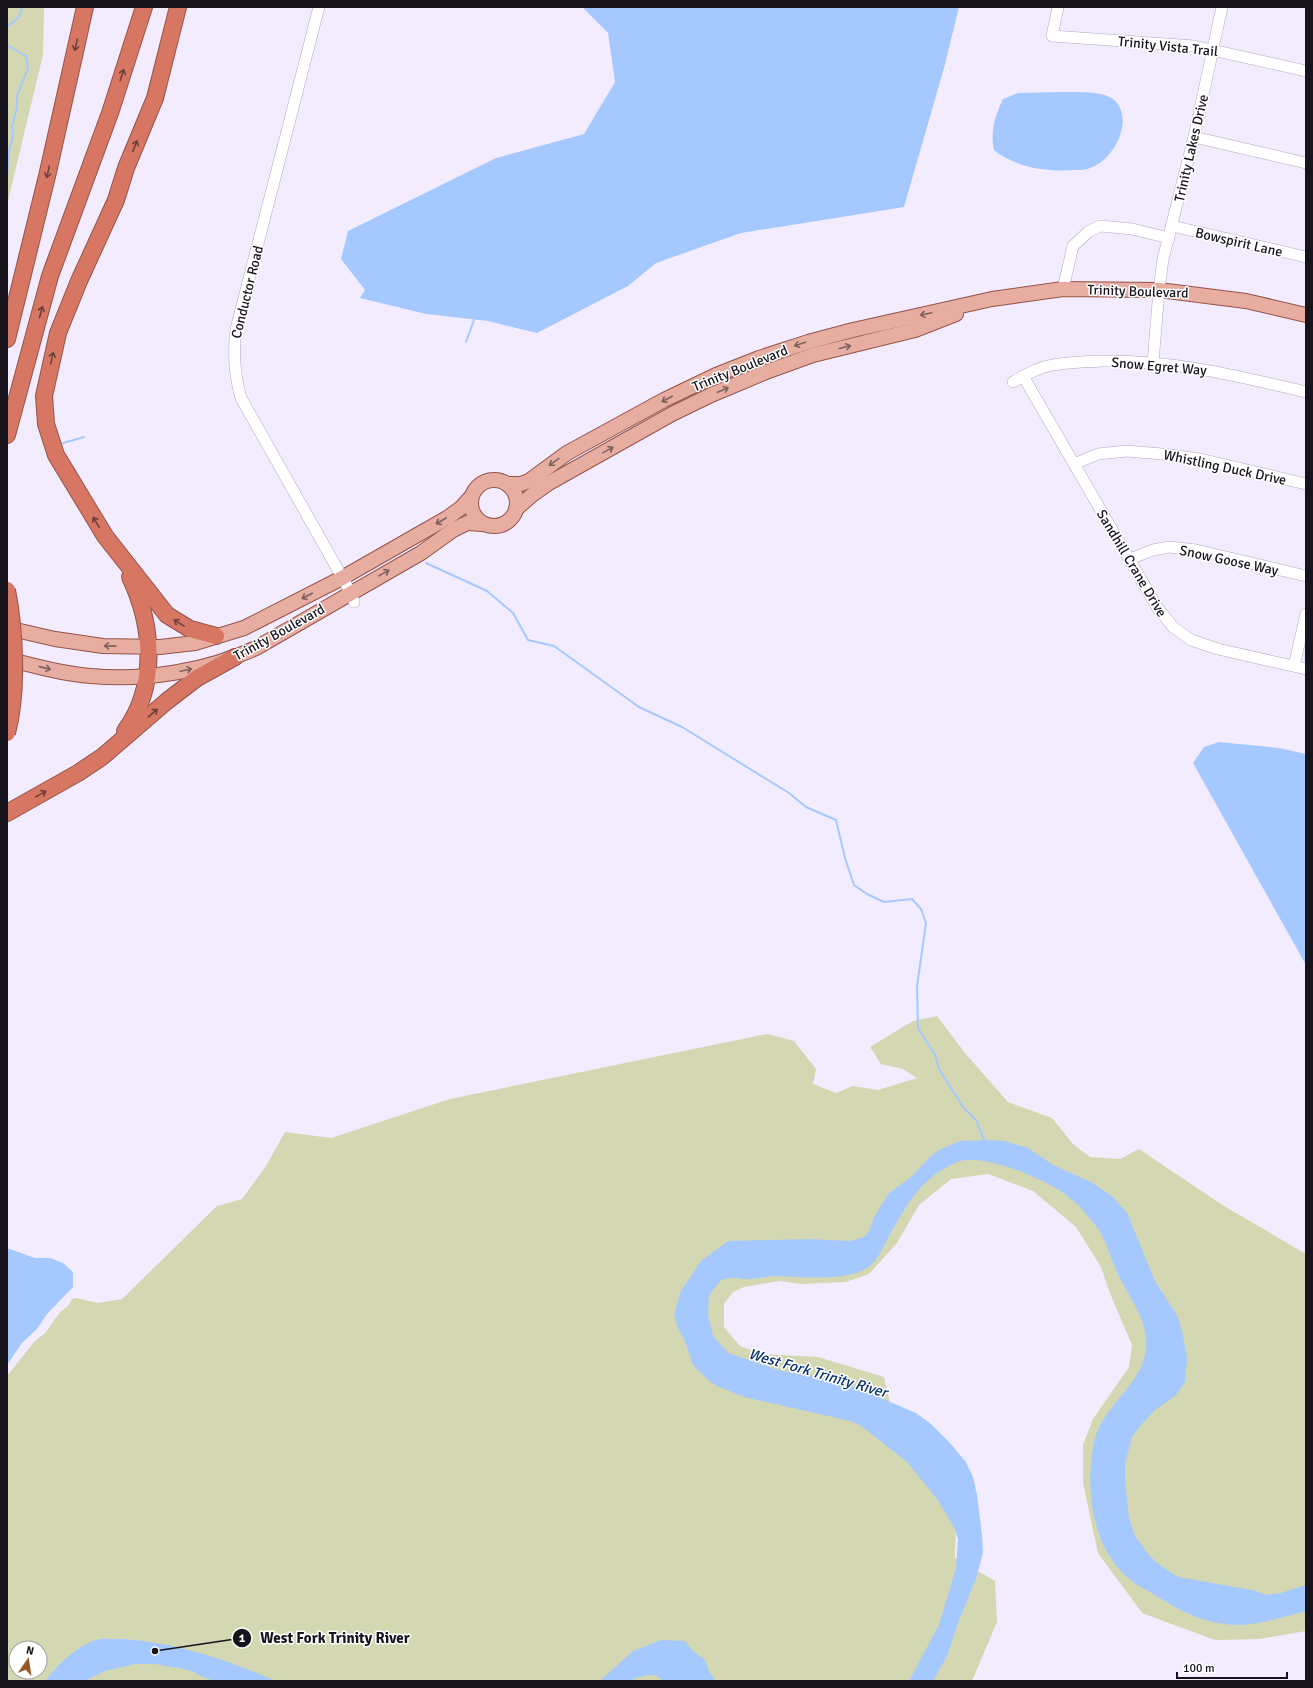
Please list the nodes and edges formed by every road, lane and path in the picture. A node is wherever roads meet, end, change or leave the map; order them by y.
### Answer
1 (85, 7) edge
2 (144, 7) edge
3 (178, 7) edge
4 (319, 7) edge
5 (1058, 7) edge
6 (1222, 7) edge
7 (1214, 49) junction
8 (1306, 71) edge
9 (1194, 137) junction
10 (1306, 164) edge
11 (126, 168) junction
12 (1172, 226) junction
13 (1169, 238) junction
14 (1306, 258) edge
15 (1063, 289) junction
16 (1159, 290) junction
17 (992, 299) junction
18 (14, 314) junction
19 (1306, 315) edge
20 (7, 330) edge
21 (7, 339) edge
22 (1153, 363) junction
23 (1023, 376) junction
24 (1013, 382) dead end
25 (1306, 392) edge
26 (12, 417) junction
27 (7, 436) edge
28 (1074, 464) junction
29 (507, 484) junction
30 (1306, 484) edge
31 (471, 497) junction
32 (516, 509) junction
33 (483, 524) junction
34 (119, 554) junction
35 (1130, 559) junction
36 (1306, 576) edge
37 (342, 578) junction
38 (7, 590) edge
39 (352, 597) junction
40 (1306, 614) edge
41 (7, 628) edge
42 (216, 636) junction
43 (149, 647) junction
44 (235, 657) junction
45 (7, 659) edge
46 (1294, 666) junction
47 (1306, 669) edge
48 (148, 676) junction
49 (7, 733) edge
50 (102, 757) junction
51 (7, 813) edge

1 -> 18 highway
26 -> 2 highway
11 -> 3 highway
4 - 37 street, Conductor Road
5 - 7 street, Trinity Vista Trail
6 - 7 street, Trinity Lakes Drive
7 - 8 street, Trinity Vista Trail
7 - 9 street, Trinity Lakes Drive
9 - 10 street
9 - 12 street, Trinity Lakes Drive
11 - 26 highway
34 -> 11 highway
12 - 13 street, Trinity Lakes Drive
12 - 14 street, Bowspirit Lane
13 - 15 street
13 - 16 street, Trinity Lakes Drive
15 - 16 main road, Trinity Boulevard
15 - 17 main road, Trinity Boulevard
16 - 19 main road, Trinity Boulevard
16 - 22 street, Trinity Lakes Drive
17 -> 29 main road, Trinity Boulevard
32 -> 17 main road, Trinity Boulevard
18 - 20 highway
18 - 21 highway
22 - 23 street, Snow Egret Way
22 - 25 street, Snow Egret Way
23 - 24 street, Snow Egret Way
23 - 28 street, Sandhill Crane Drive
26 - 27 highway
28 - 30 street, Whistling Duck Drive
28 - 35 street, Sandhill Crane Drive
29 - 31 main road, Trinity Boulevard
29 - 32 main road
31 - 33 main road
31 -> 37 main road, Trinity Boulevard
32 - 33 main road, Trinity Boulevard
39 -> 33 main road, Trinity Boulevard
42 -> 34 highway
34 - 43 highway
35 - 36 street, Snow Goose Way
35 - 46 street, Sandhill Crane Drive
37 - 39 street, Conductor Road
37 -> 42 main road, Trinity Boulevard
38 - 49 highway, bridge
39 - 44 main road, Trinity Boulevard
40 - 46 street
43 -> 41 main road, Trinity Boulevard
42 - 43 main road, Trinity Boulevard
43 - 48 highway
48 -> 44 main road, Trinity Boulevard
50 -> 44 highway
45 -> 48 main road, Trinity Boulevard
46 - 47 street, Sandhill Crane Drive
48 - 50 highway
51 -> 50 highway

